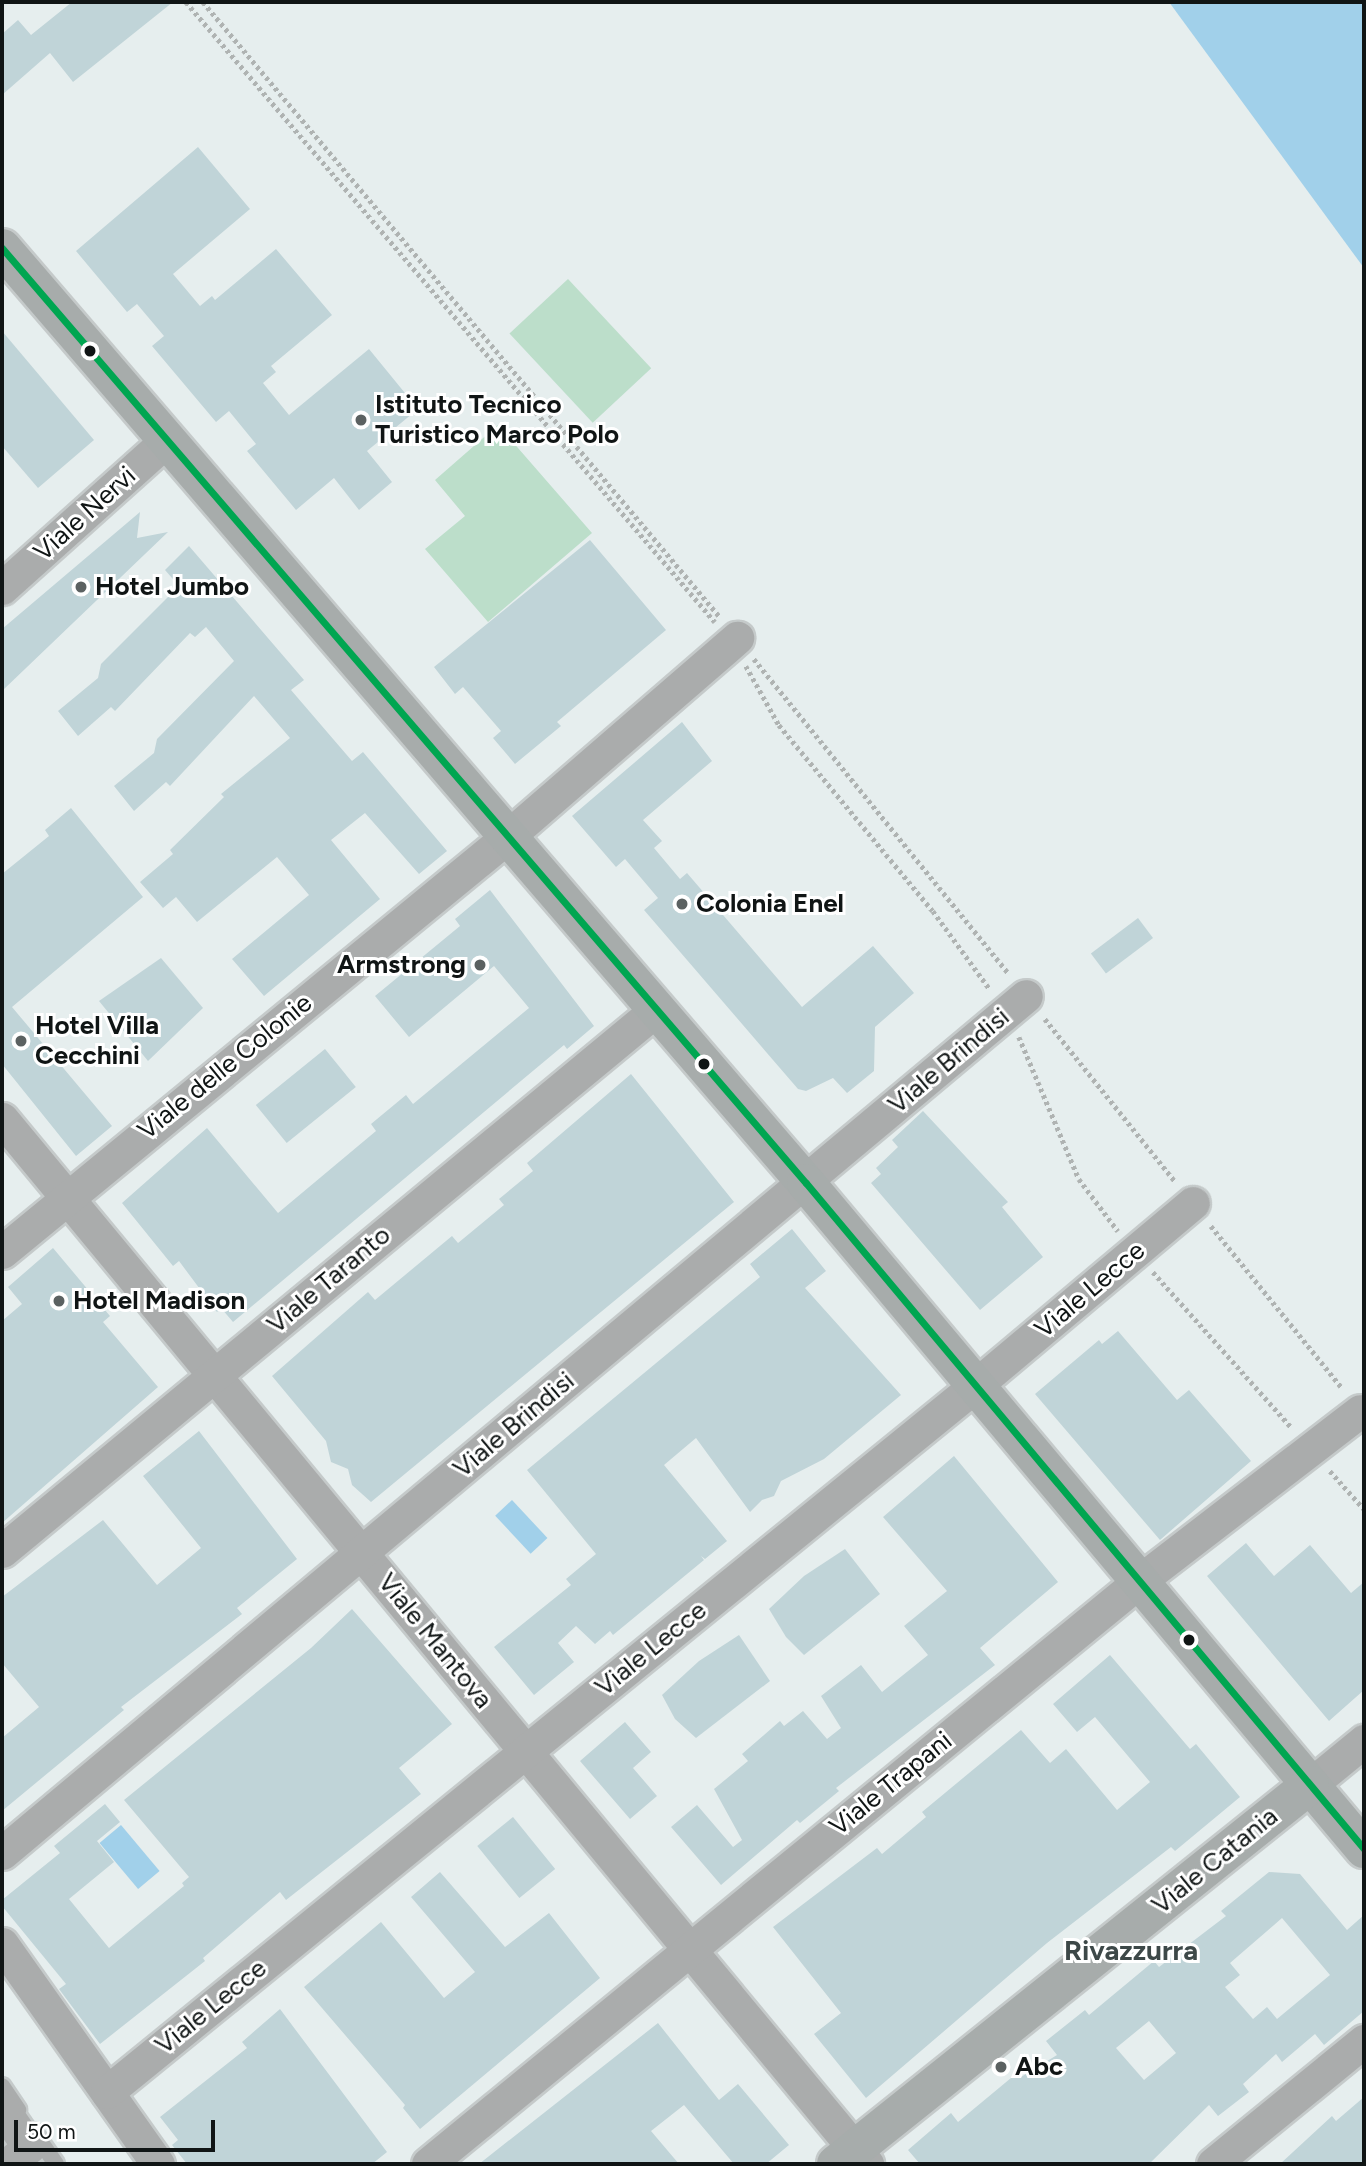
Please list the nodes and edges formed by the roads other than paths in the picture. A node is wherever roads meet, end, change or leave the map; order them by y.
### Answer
1 (2, 248) edge
2 (169, 439) junction
3 (2, 588) edge
4 (734, 640) road end
5 (506, 838) junction
6 (1016, 1004) road end
7 (656, 1010) junction
8 (2, 1119) edge
9 (806, 1184) junction
10 (66, 1197) junction
11 (1193, 1203) road end
12 (2, 1252) edge
13 (216, 1374) junction
14 (976, 1385) junction
15 (1360, 1410) road end
16 (2, 1551) edge
17 (362, 1551) junction
18 (1142, 1579) junction
19 (1364, 1741) edge
20 (526, 1751) junction
21 (1310, 1785) junction
22 (1364, 1849) edge
23 (2, 1853) edge
24 (2, 1944) edge
25 (690, 1949) junction
26 (1364, 2041) edge
27 (2, 2086) edge
28 (107, 2092) junction
29 (2, 2108) edge
30 (31, 2158) edge
31 (852, 2159) edge
32 (158, 2164) edge
33 (428, 2164) edge
34 (1213, 2164) edge

1 - 2 street
2 - 3 street, Viale Nervi
2 - 5 street
4 - 5 street, Viale delle Colonie
5 - 7 street
5 - 10 street, Viale delle Colonie
6 - 9 street, Viale Brindisi
7 - 9 street
7 - 13 street, Viale Taranto
8 - 10 street, Viale Mantova
9 - 14 street
9 - 17 street, Viale Brindisi
10 - 12 street, Viale delle Colonie
10 - 13 street, Viale Mantova
11 - 14 street, Viale Lecce
13 - 16 street, Viale Taranto
13 - 17 street, Viale Mantova
14 - 18 street
14 - 20 street, Viale Lecce
15 - 18 street, Viale Trapani
17 - 20 street, Viale Mantova
17 - 23 street, Viale Brindisi
18 - 21 street
18 - 25 street, Viale Trapani
19 - 21 street, Viale Catania
20 - 25 street, Viale Mantova
20 - 28 street, Viale Lecce
21 - 22 street
21 - 31 street, Viale Catania
24 - 28 street
25 - 31 street, Viale Mantova
25 - 33 street, Viale Trapani
26 - 34 street
27 - 30 lane
28 - 32 street
29 - 30 street

